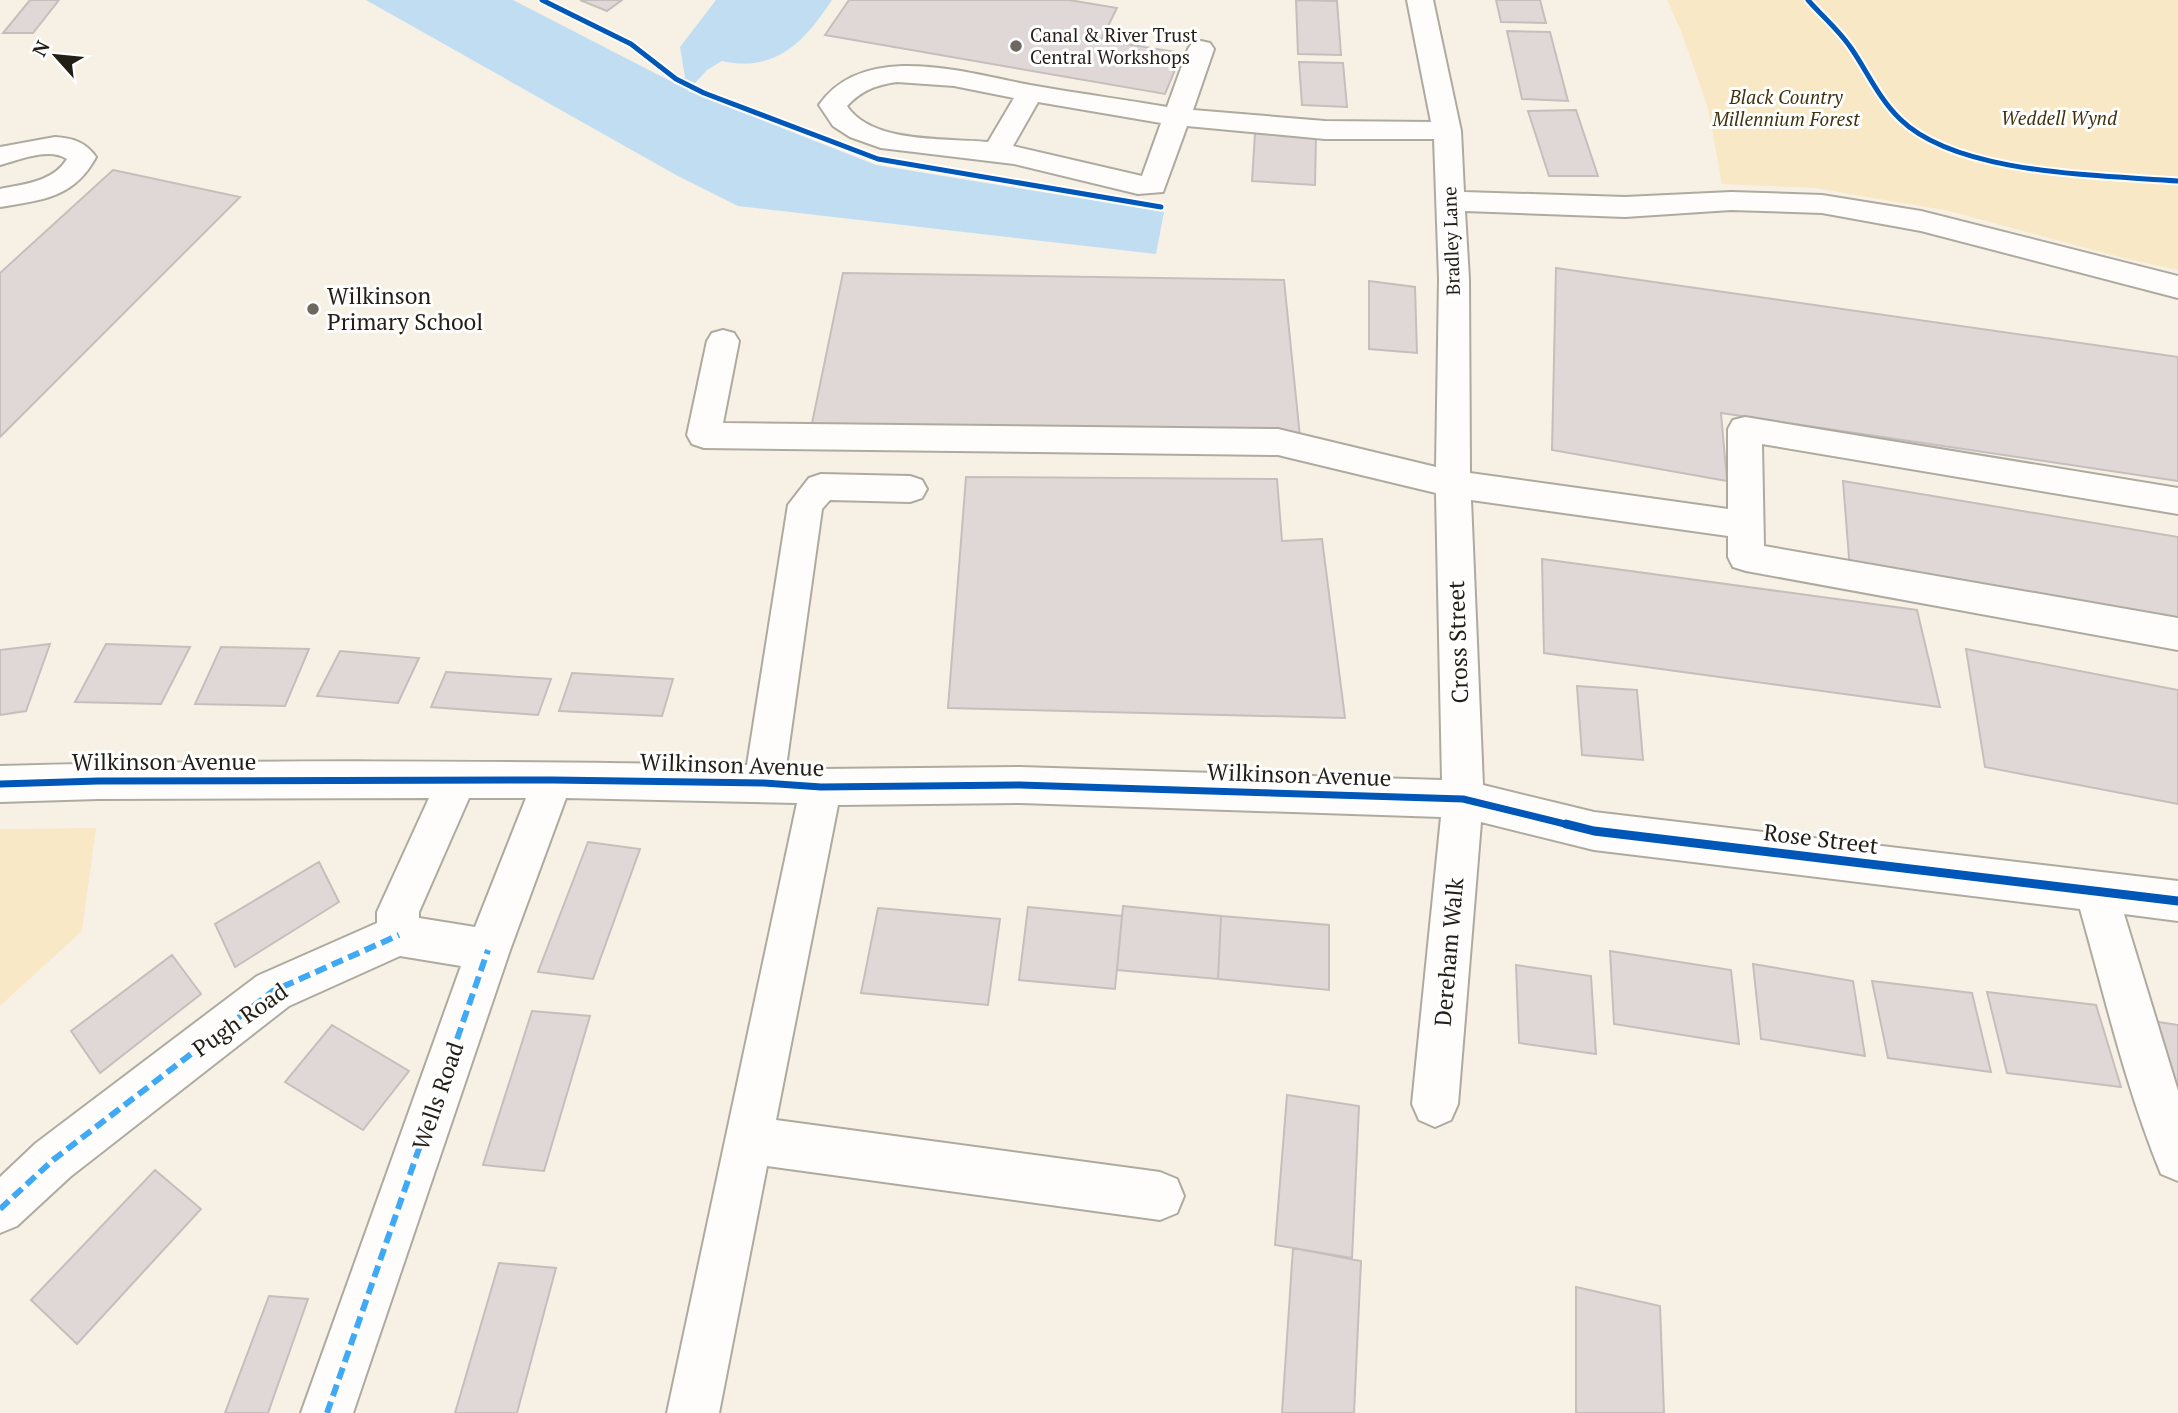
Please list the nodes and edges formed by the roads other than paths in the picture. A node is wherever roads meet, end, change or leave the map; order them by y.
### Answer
1 (1420, 0) edge
2 (1201, 48) dead end
3 (1030, 93) junction
4 (1178, 117) junction
5 (1447, 131) junction
6 (996, 152) junction
7 (0, 156) edge
8 (0, 198) edge
9 (1450, 201) junction
10 (2178, 287) edge
11 (723, 341) dead end
12 (1452, 484) junction
13 (910, 489) dead end
14 (2178, 500) edge
15 (1745, 525) junction
16 (2178, 634) edge
17 (457, 780) junction
18 (553, 780) junction
19 (764, 783) junction
20 (0, 784) edge
21 (821, 787) junction
22 (1463, 799) junction
23 (2096, 891) junction
24 (2178, 901) edge
25 (399, 934) junction
26 (488, 950) junction
27 (1435, 1104) dead end
28 (751, 1140) junction
29 (2178, 1157) edge
30 (1160, 1196) dead end
31 (0, 1209) edge
32 (327, 1413) edge
33 (693, 1413) edge

1 - 5 street, Bradley Lane
2 - 4 street
3 - 4 street
3 - 6 street
3 - 6 street
4 - 5 street
4 - 6 street
5 - 9 street, Bradley Lane
7 - 8 street
9 - 10 street
9 - 12 street, Bradley Lane
11 - 12 street
12 - 15 street
12 - 22 street, Cross Street
13 - 19 street
14 - 15 street
15 - 16 street
17 - 18 street, Wilkinson Avenue
17 - 20 street, Wilkinson Avenue
17 - 25 street
18 - 19 street, Wilkinson Avenue
18 - 26 street, Wells Road
19 - 21 street, Wilkinson Avenue
21 - 22 street, Wilkinson Avenue
21 - 28 street
22 - 23 street, Rose Street
22 - 27 street, Dereham Walk
23 - 24 street, Rose Street
23 - 29 street
25 - 26 street
25 - 31 street, Pugh Road
26 - 32 street, Wells Road
28 - 30 street
28 - 33 street

